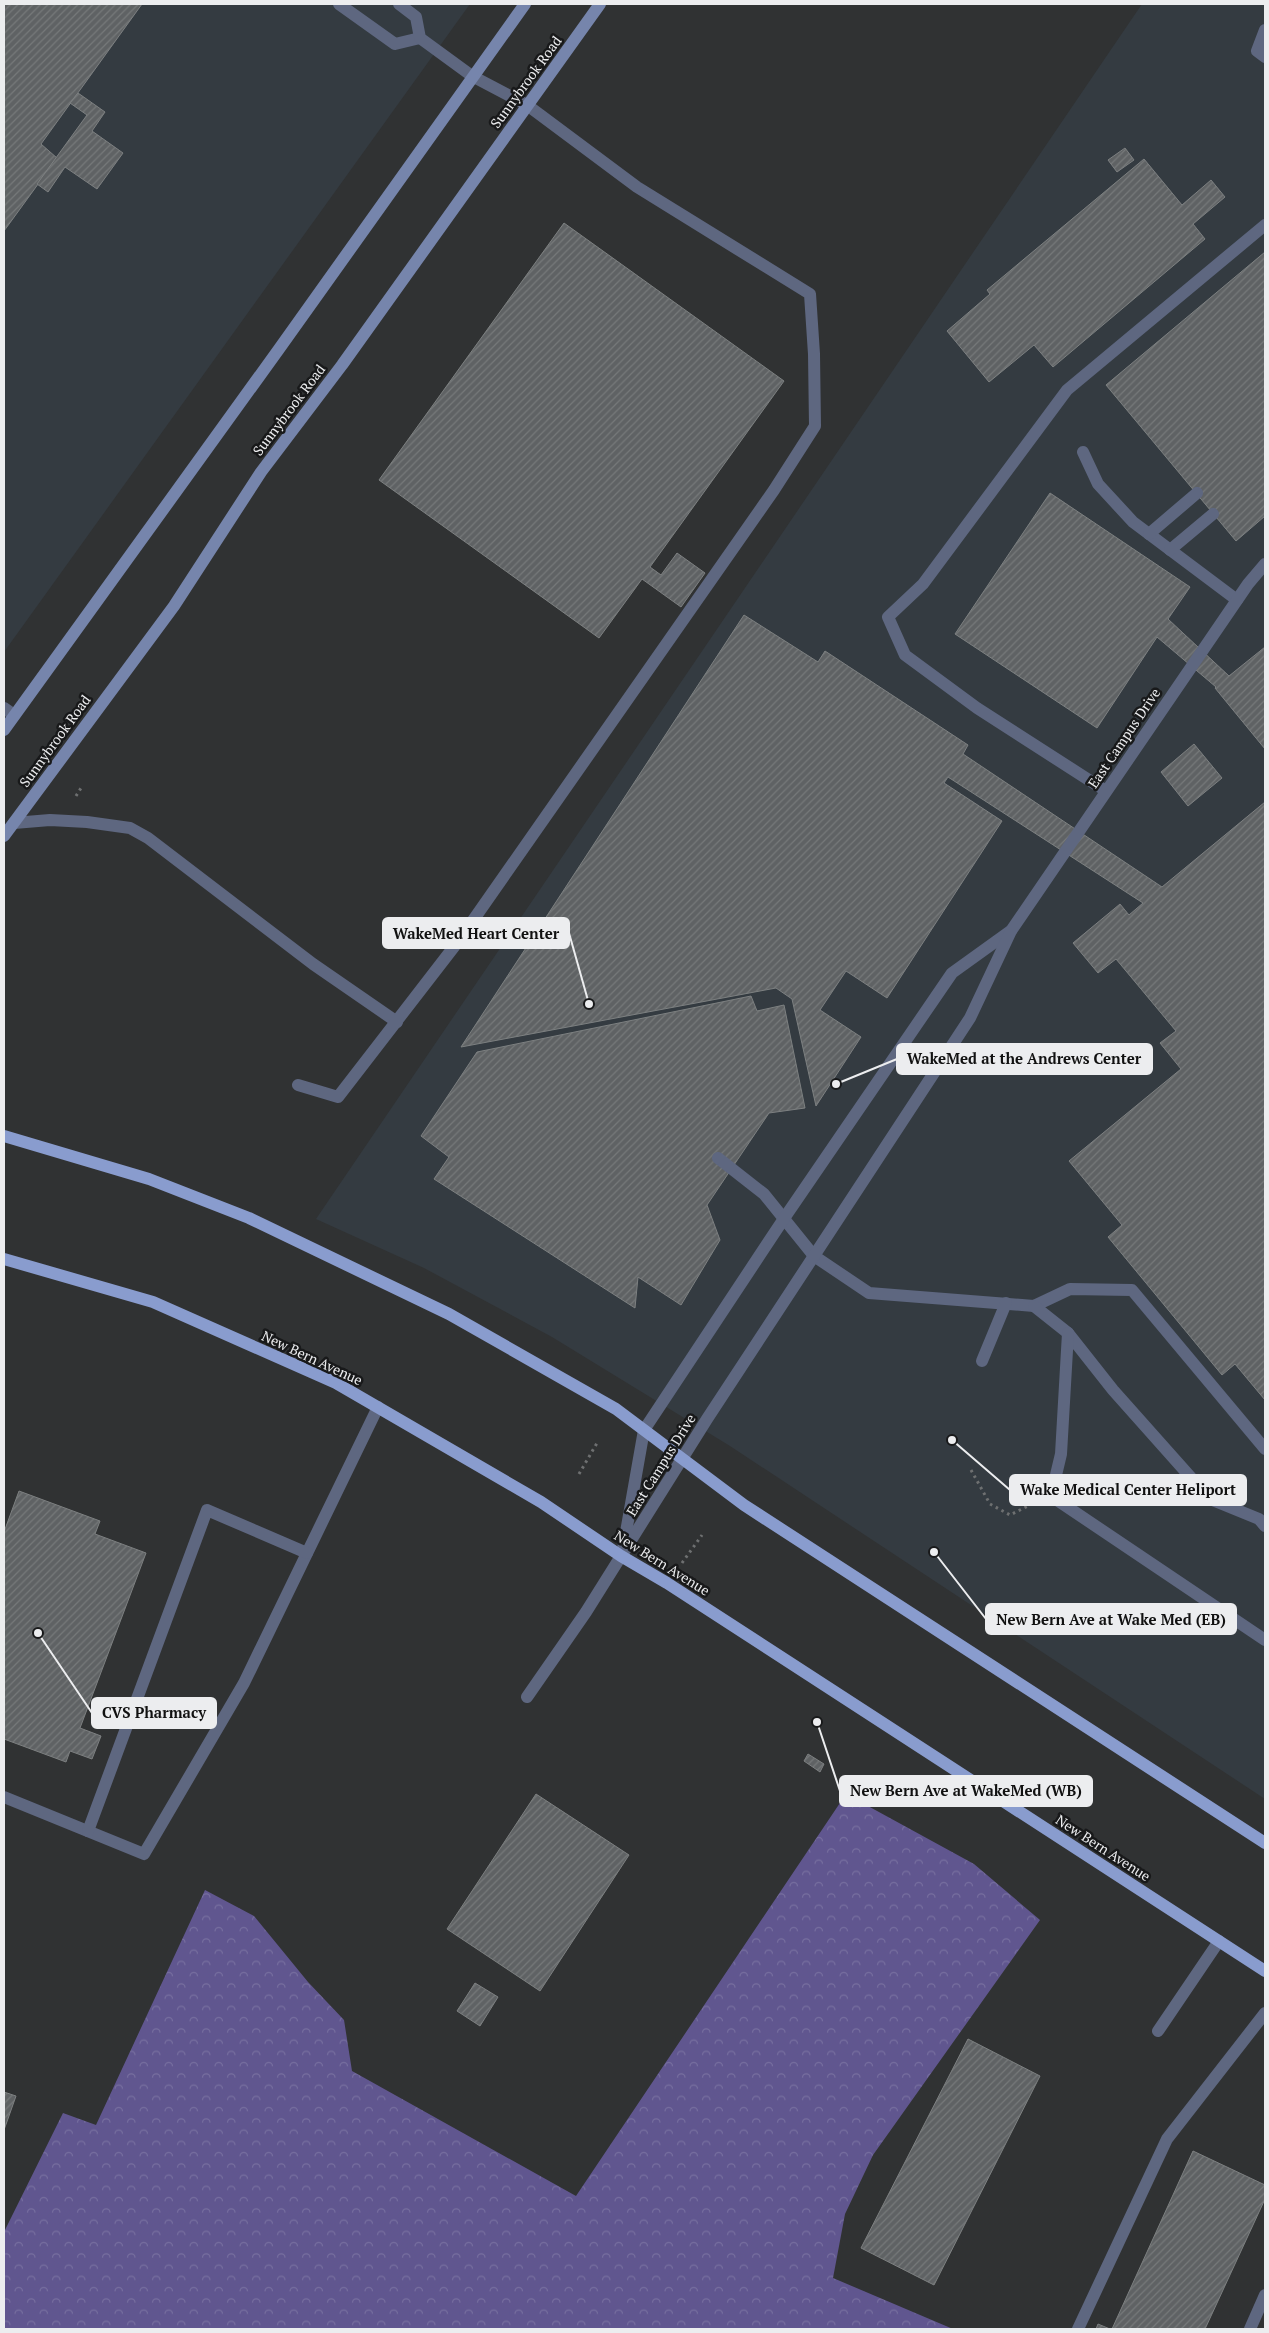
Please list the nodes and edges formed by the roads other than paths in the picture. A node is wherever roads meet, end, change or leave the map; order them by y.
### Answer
1 (338, 4) edge
2 (399, 4) edge
3 (525, 4) edge
4 (600, 4) edge
5 (1265, 30) edge
6 (420, 38) junction
7 (1265, 57) edge
8 (472, 76) junction
9 (527, 105) junction
10 (1265, 225) edge
11 (1083, 452) dead end
12 (1196, 493) dead end
13 (1214, 514) dead end
14 (1149, 534) junction
15 (1170, 550) junction
16 (1265, 564) edge
17 (1237, 600) junction
18 (9, 712) edge
19 (4, 730) edge
20 (1106, 791) junction
21 (14, 823) junction
22 (4, 836) edge
23 (1011, 930) junction
24 (397, 1022) junction
25 (298, 1086) dead end
26 (4, 1136) edge
27 (718, 1158) dead end
28 (785, 1217) junction
29 (814, 1256) junction
30 (4, 1259) edge
31 (1006, 1304) junction
32 (1034, 1306) junction
33 (1068, 1333) junction
34 (982, 1361) dead end
35 (378, 1407) junction
36 (644, 1430) junction
37 (1265, 1449) edge
38 (684, 1458) junction
39 (1263, 1518) edge
40 (307, 1553) junction
41 (621, 1556) junction
42 (1265, 1640) edge
43 (527, 1697) dead end
44 (4, 1796) edge
45 (88, 1831) junction
46 (1265, 1843) edge
47 (1219, 1941) junction
48 (1265, 1971) edge
49 (1265, 2013) edge
50 (1158, 2031) dead end
51 (1265, 2295) edge
52 (1078, 2329) edge
53 (1250, 2329) edge

1 - 6 lane
2 - 6 lane
3 - 8 main road
4 - 9 main road, Sunnybrook Road
5 - 7 lane
6 - 8 lane
8 - 9 lane
8 - 18 main road
9 - 21 main road, Sunnybrook Road
9 - 24 lane
10 - 20 lane
11 - 14 lane
12 - 14 lane
13 - 15 lane
14 - 15 lane
15 - 17 lane
16 - 17 lane, East Campus Drive
17 - 20 lane, East Campus Drive
18 - 19 main road
20 - 23 lane, East Campus Drive
21 - 22 main road, Sunnybrook Road
21 - 24 lane
23 - 28 lane, East Campus Drive
23 - 29 lane, East Campus Drive
24 - 25 lane
26 - 36 main road
27 - 28 lane
28 - 29 lane
28 - 36 lane, East Campus Drive
29 - 31 lane
29 - 38 lane, East Campus Drive
30 - 35 main road, New Bern Avenue
31 - 32 lane
31 - 34 lane
32 - 33 lane
32 - 37 lane
33 - 39 lane
33 - 42 lane
35 - 40 lane
35 - 41 main road, New Bern Avenue
36 - 38 main road
36 - 41 lane, East Campus Drive
38 - 41 lane, East Campus Drive
38 - 46 main road
40 - 45 lane
40 - 45 lane
41 - 43 lane
41 - 47 main road, New Bern Avenue
44 - 45 lane
47 - 48 main road, New Bern Avenue
47 - 50 lane
49 - 52 lane
51 - 53 lane

